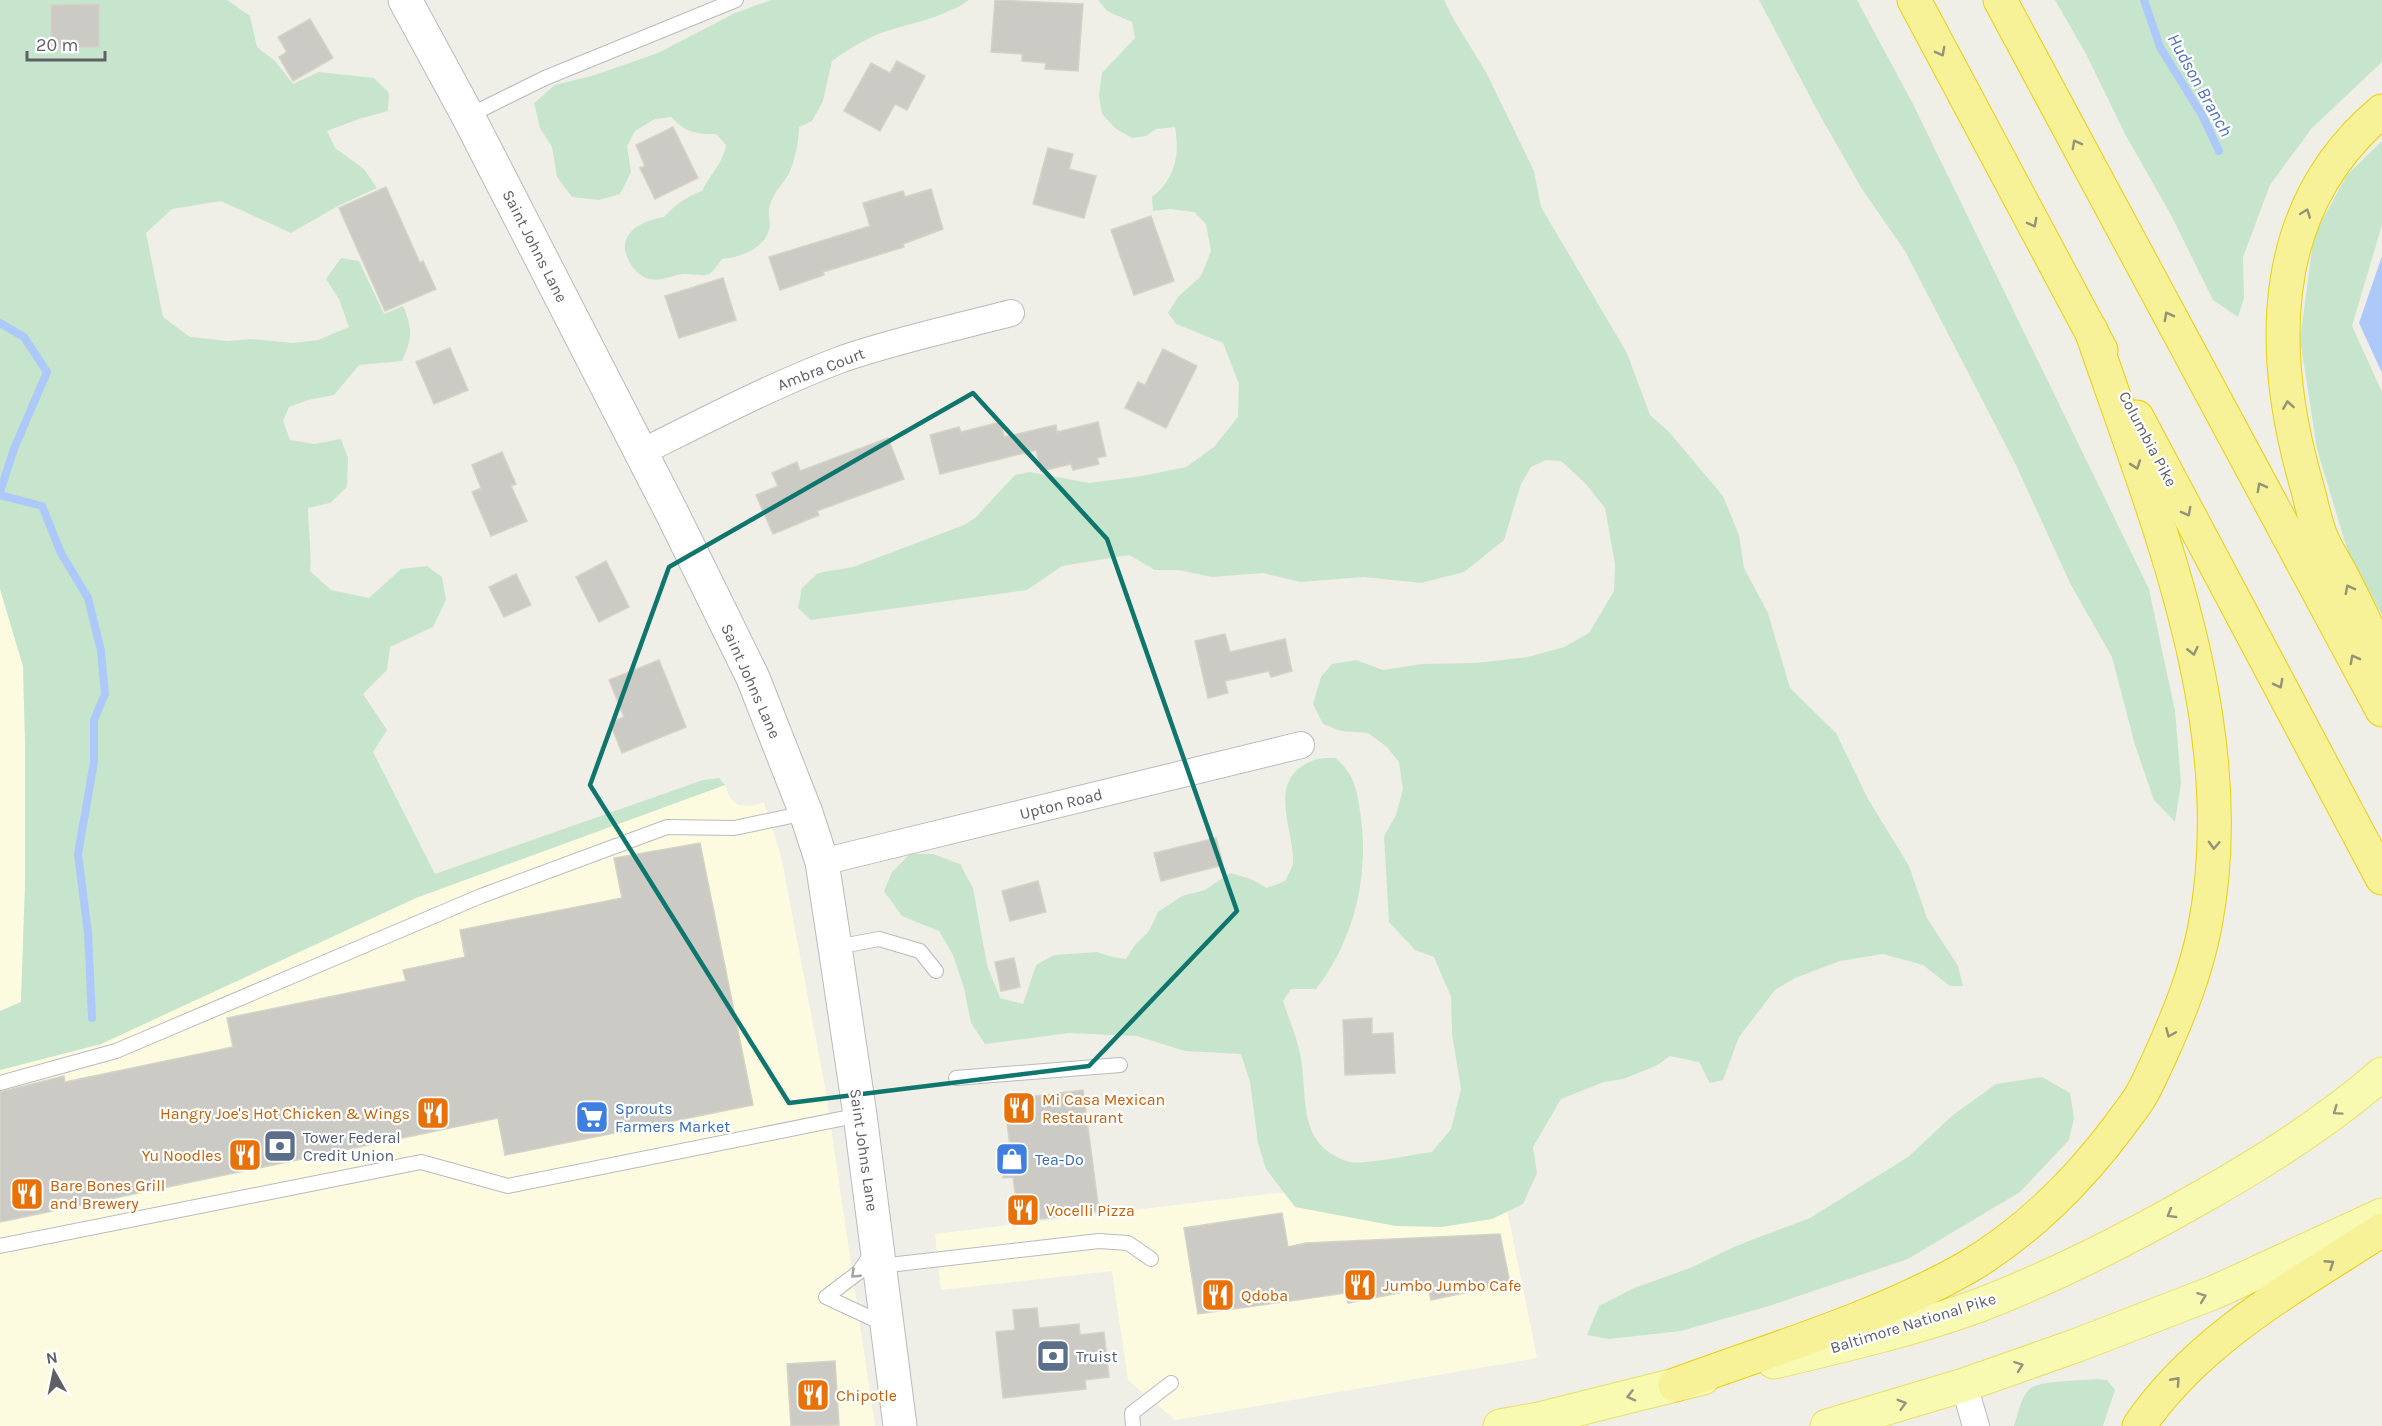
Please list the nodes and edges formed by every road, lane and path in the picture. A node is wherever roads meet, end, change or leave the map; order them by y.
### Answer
1 (405, 0) edge
2 (736, 0) edge
3 (1914, 0) edge
4 (2000, 0) edge
5 (2382, 111) edge
6 (468, 116) junction
7 (1011, 313) dead end
8 (2091, 330) junction
9 (642, 452) junction
10 (2382, 661) edge
11 (2382, 710) edge
12 (1301, 746) dead end
13 (806, 813) junction
14 (822, 862) junction
15 (2382, 878) edge
16 (835, 947) junction
17 (936, 971) dead end
18 (1120, 1065) dead end
19 (2382, 1074) edge
20 (956, 1078) dead end
21 (0, 1083) edge
22 (860, 1115) junction
23 (2382, 1215) edge
24 (2382, 1230) edge
25 (0, 1246) edge
26 (878, 1255) junction
27 (1151, 1259) dead end
28 (887, 1326) junction
29 (1171, 1383) dead end
30 (1675, 1385) junction
31 (1964, 1386) junction
32 (1528, 1423) edge
33 (900, 1426) edge
34 (1133, 1426) edge
35 (1500, 1426) edge
36 (1827, 1426) edge
37 (1976, 1426) edge
38 (2139, 1426) edge

1 - 6 street, Saint Johns Lane
2 - 6 lane
3 -> 8 highway, Columbia Pike
11 -> 4 highway
10 -> 5 highway
6 - 9 street, Saint Johns Lane
7 - 9 street, Ambra Court
8 -> 15 highway, Columbia Pike
8 -> 30 highway
9 - 13 street, Saint Johns Lane
12 - 14 street, Upton Road
13 - 14 street, Saint Johns Lane
13 - 21 lane
14 - 16 street, Saint Johns Lane
16 - 17 lane
16 - 22 street, Saint Johns Lane
18 - 20 lane
19 -> 30 main road, Baltimore National Pike
22 - 25 lane
22 - 26 street, Saint Johns Lane
31 -> 23 main road
38 -> 24 highway
26 - 27 lane
26 - 28 street, Saint Johns Lane
26 -> 28 lane
28 - 33 street, Saint Johns Lane
29 - 34 lane
30 -> 32 main road, Baltimore National Pike
36 -> 31 main road
31 - 37 street
32 - 35 main road, Baltimore National Pike

